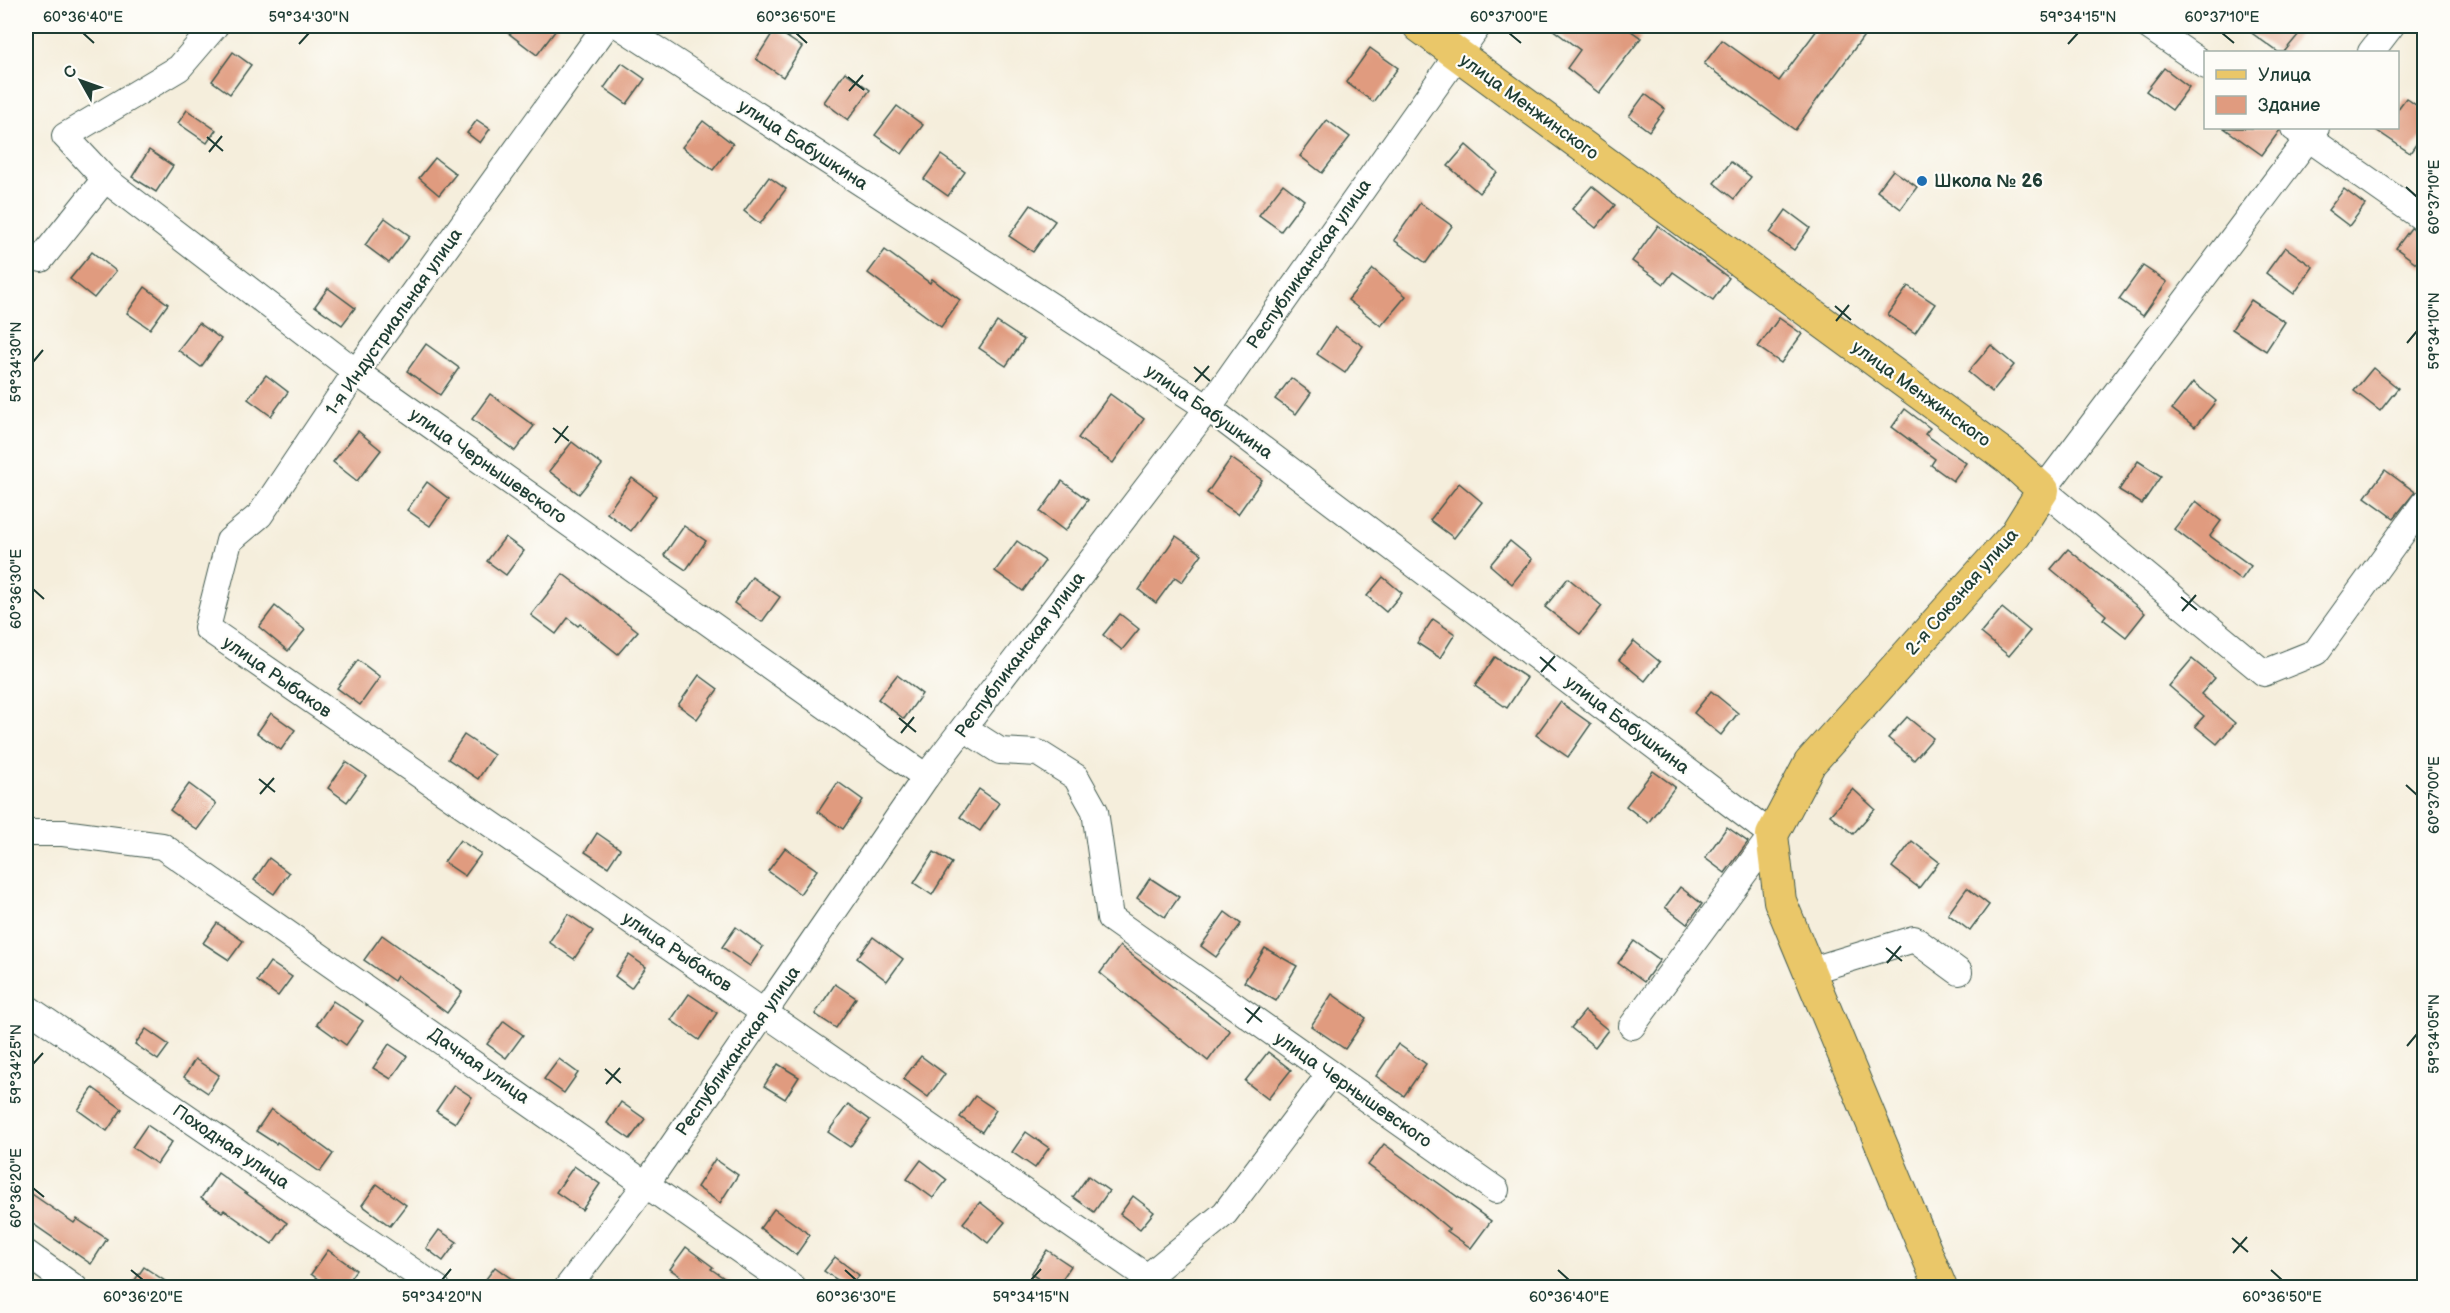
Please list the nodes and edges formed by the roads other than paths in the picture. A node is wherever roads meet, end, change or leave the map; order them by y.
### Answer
1 (215, 26) edge
2 (606, 26) edge
3 (620, 26) edge
4 (1419, 26) edge
5 (1478, 26) edge
6 (2148, 26) edge
7 (2391, 26) edge
8 (2373, 51) edge
9 (1456, 54) junction
10 (2204, 65) edge
11 (2306, 131) edge
12 (105, 179) junction
13 (2424, 219) edge
14 (41, 260) dead end
15 (356, 372) junction
16 (1208, 408) junction
17 (2043, 490) junction
18 (2424, 503) edge
19 (207, 628) joint
20 (964, 728) junction
21 (926, 777) junction
22 (26, 833) edge
23 (1772, 835) junction
24 (1809, 971) junction
25 (1959, 972) dead end
26 (26, 1007) edge
27 (765, 1013) junction
28 (1632, 1026) dead end
29 (1329, 1075) junction
30 (647, 1183) junction
31 (1496, 1190) dead end
32 (26, 1253) edge
33 (1146, 1282) edge
34 (75, 1287) edge
35 (437, 1287) edge
36 (567, 1287) edge
37 (794, 1287) edge
38 (1941, 1287) edge

1 - 12 street, улица Чернышевского
2 - 15 street, 1-я Индустриальная улица
3 - 16 street, улица Бабушкина
4 - 9 main road, улица Менжинского
5 - 9 street, Республиканская улица
6 - 10 street
7 - 8 street
9 - 16 street, Республиканская улица
9 - 17 main road, улица Менжинского
11 - 13 street
11 - 17 street, 2-я Союзная улица
12 - 14 street
12 - 15 street, улица Чернышевского
15 - 19 street, 1-я Индустриальная улица
15 - 21 street, улица Чернышевского
16 - 20 street, Республиканская улица
16 - 23 street, улица Бабушкина
17 - 18 street, улица Менжинского
17 - 23 main road, 2-я Союзная улица
19 - 27 street, улица Рыбаков
20 - 21 street, Республиканская улица
20 - 29 street, улица Чернышевского
21 - 27 street, Республиканская улица
22 - 30 street, Дачная улица
23 - 24 main road
23 - 28 street, 2-я Союзная улица
24 - 25 street
24 - 38 main road
26 - 35 street, Походная улица
27 - 30 street, Республиканская улица
27 - 33 street, улица Рыбаков
29 - 31 street, улица Чернышевского
29 - 33 street
30 - 36 street, Республиканская улица
30 - 37 street, Дачная улица
32 - 34 street

